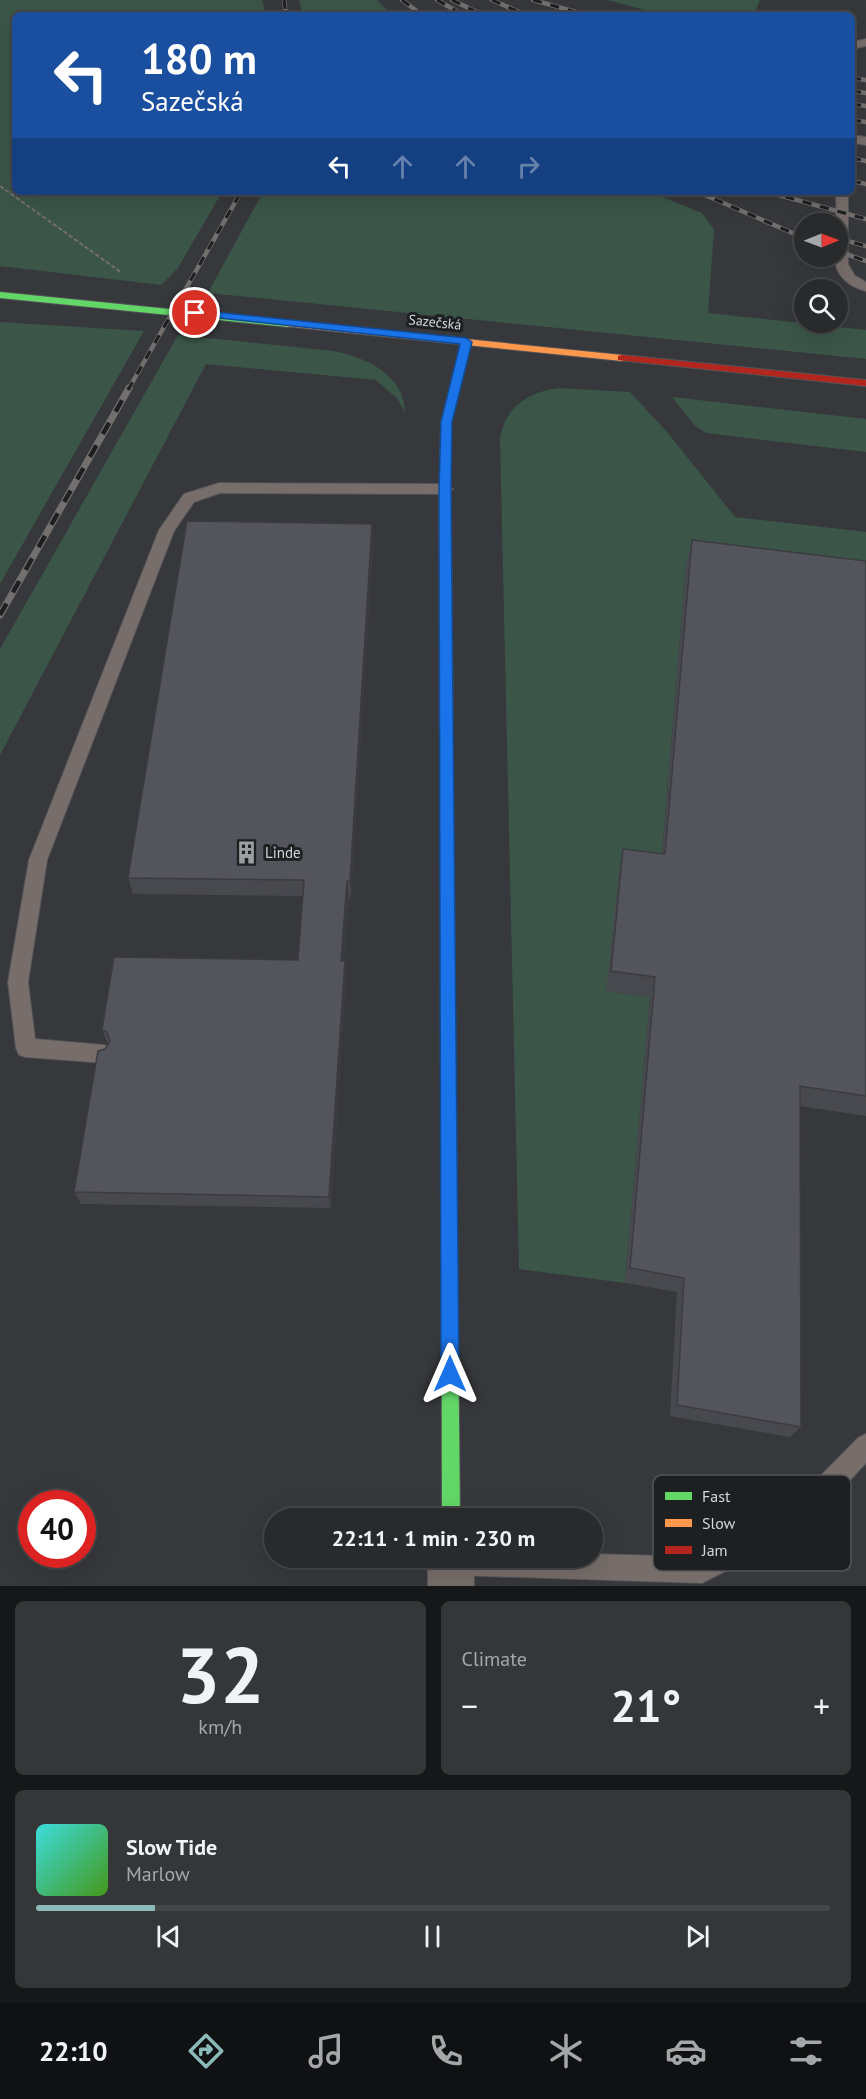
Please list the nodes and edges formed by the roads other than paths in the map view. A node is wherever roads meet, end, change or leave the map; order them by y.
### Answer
1 (842, 195) edge
2 (866, 287) edge
3 (0, 295) edge
4 (466, 342) junction
5 (866, 383) edge
6 (445, 489) junction
7 (104, 1054) edge
8 (866, 1446) edge
9 (838, 1475) edge
10 (451, 1508) edge
11 (451, 1569) edge
12 (653, 1570) edge

1 - 2 lane
3 - 4 street, Sazečská
4 - 5 street, Sazečská
4 - 6 street
6 - 7 lane
6 - 10 street
8 - 9 lane
11 - 12 lane

